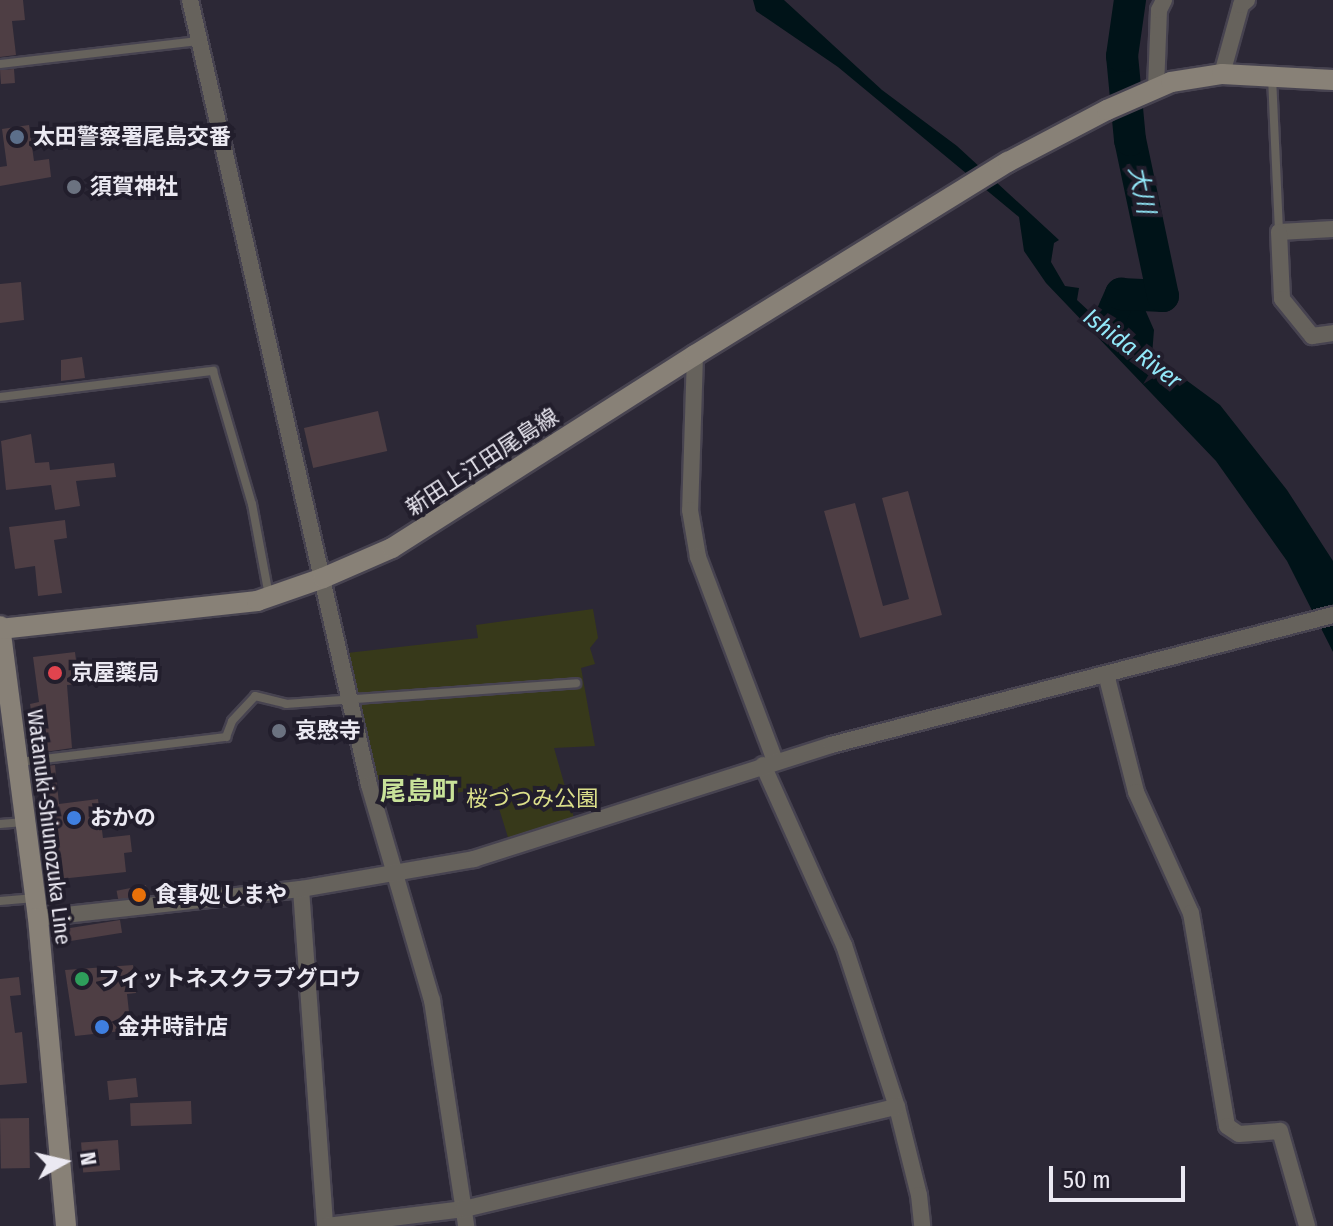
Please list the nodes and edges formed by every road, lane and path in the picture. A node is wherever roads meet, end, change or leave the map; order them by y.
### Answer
1 (190, 0) edge
2 (1164, 0) edge
3 (1247, 0) edge
4 (199, 41) junction
5 (0, 64) edge
6 (1222, 74) junction
7 (1272, 76) junction
8 (1333, 80) edge
9 (1156, 88) junction
10 (219, 129) junction
11 (149, 141) dead end
12 (1333, 229) edge
13 (1279, 232) junction
14 (1333, 333) edge
15 (695, 355) junction
16 (0, 397) edge
17 (323, 578) junction
18 (269, 597) junction
19 (1333, 615) edge
20 (0, 628) edge
21 (1106, 674) junction
22 (576, 683) dead end
23 (350, 699) junction
24 (17, 762) junction
25 (769, 763) junction
26 (25, 822) junction
27 (0, 824) edge
28 (397, 876) junction
29 (301, 889) junction
30 (0, 901) edge
31 (36, 908) junction
32 (897, 1107) junction
33 (465, 1218) edge
34 (66, 1226) edge
35 (326, 1226) edge
36 (922, 1226) edge
37 (1307, 1226) edge

1 - 4 street
2 - 9 street
3 - 6 street
4 - 5 lane
4 - 10 street
6 - 7 main road
6 - 9 main road
7 - 8 main road
7 - 13 lane
9 - 15 main road, 新田上江田尾島線
10 - 11 lane
10 - 17 street
12 - 13 street
13 - 14 street
15 - 17 main road, 新田上江田尾島線
15 - 25 street
16 - 18 lane
17 - 18 main road, 新田上江田尾島線
17 - 23 street
18 - 20 main road, 新田上江田尾島線
19 - 21 street
20 - 24 main road, Watanuki-Shiunozuka Line
21 - 25 street
21 - 37 street
22 - 23 lane
23 - 24 lane
23 - 28 street
24 - 26 main road, Watanuki-Shiunozuka Line
25 - 28 street
25 - 32 street
26 - 27 lane
26 - 31 main road, Watanuki-Shiunozuka Line
28 - 29 street
28 - 33 street
29 - 31 street
29 - 35 street
30 - 31 lane
31 - 34 main road, Watanuki-Shiunozuka Line
32 - 33 street
32 - 36 street
33 - 35 street

